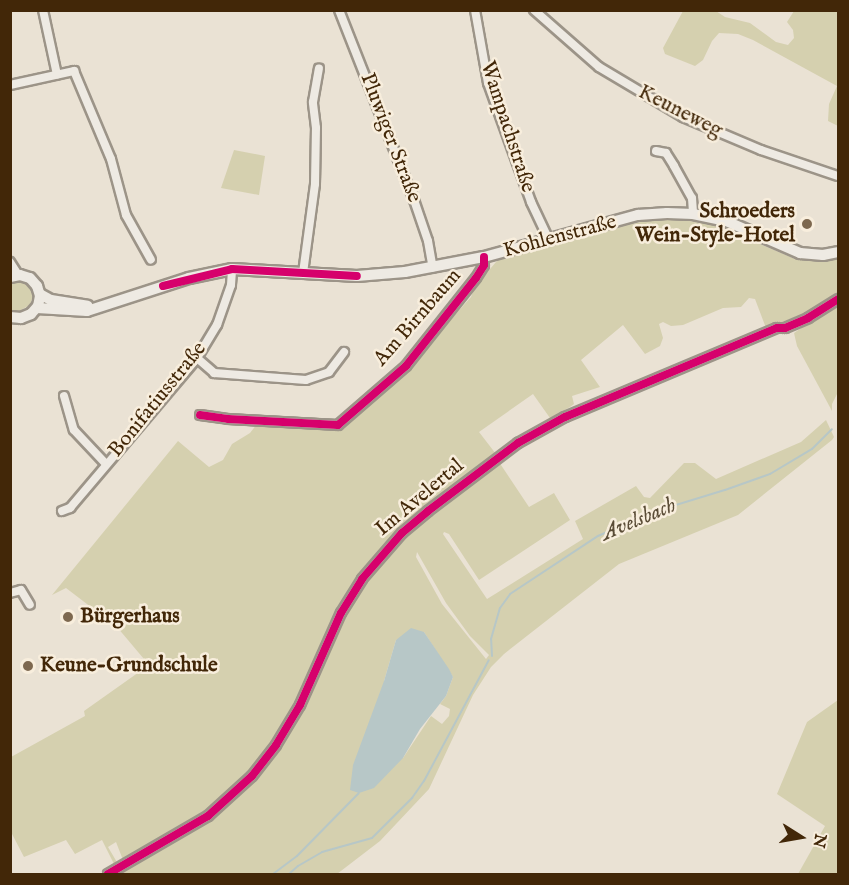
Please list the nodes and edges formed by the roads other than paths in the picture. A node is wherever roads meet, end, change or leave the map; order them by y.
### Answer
1 (43, 10) edge
2 (339, 10) edge
3 (475, 10) edge
4 (539, 12) edge
5 (319, 69) dead end
6 (57, 75) junction
7 (10, 85) edge
8 (656, 151) dead end
9 (838, 176) edge
10 (693, 214) junction
11 (549, 240) junction
12 (838, 252) edge
13 (484, 257) junction
14 (151, 260) dead end
15 (10, 262) edge
16 (433, 268) junction
17 (232, 269) junction
18 (303, 273) junction
19 (14, 276) edge
20 (39, 294) junction
21 (838, 299) edge
22 (37, 308) junction
23 (100, 308) junction
24 (11, 317) edge
25 (344, 352) dead end
26 (197, 358) junction
27 (64, 396) dead end
28 (200, 415) dead end
29 (106, 464) junction
30 (62, 511) dead end
31 (10, 593) edge
32 (30, 604) dead end
33 (108, 874) edge

1 - 6 street
2 - 16 street, Pluwiger Straße
3 - 11 street, Wampachstraße
4 - 9 street, Keuneweg
5 - 18 street
6 - 7 street
6 - 14 street
8 - 10 street
10 - 11 main road, Kohlenstraße
10 - 12 main road, Kohlenstraße
11 - 13 main road, Kohlenstraße
13 - 16 main road, Kohlenstraße
13 - 28 street, Am Birnbaum
15 - 19 street
16 - 18 main road, Kohlenstraße
17 - 18 main road, Kohlenstraße
17 - 23 main road, Kohlenstraße
17 - 26 street, Bonifatiusstraße
19 - 20 main road, Kohlenstraße
20 - 22 main road
20 - 23 main road, Kohlenstraße
21 - 33 street, Im Avelertal
22 - 23 main road, Kohlenstraße
22 - 24 main road, Kohlenstraße
25 - 26 street, Am Birnbaum
26 - 29 street, Bonifatiusstraße
27 - 29 street, Bonifatiusstraße
29 - 30 street, Bonifatiusstraße
31 - 32 street

